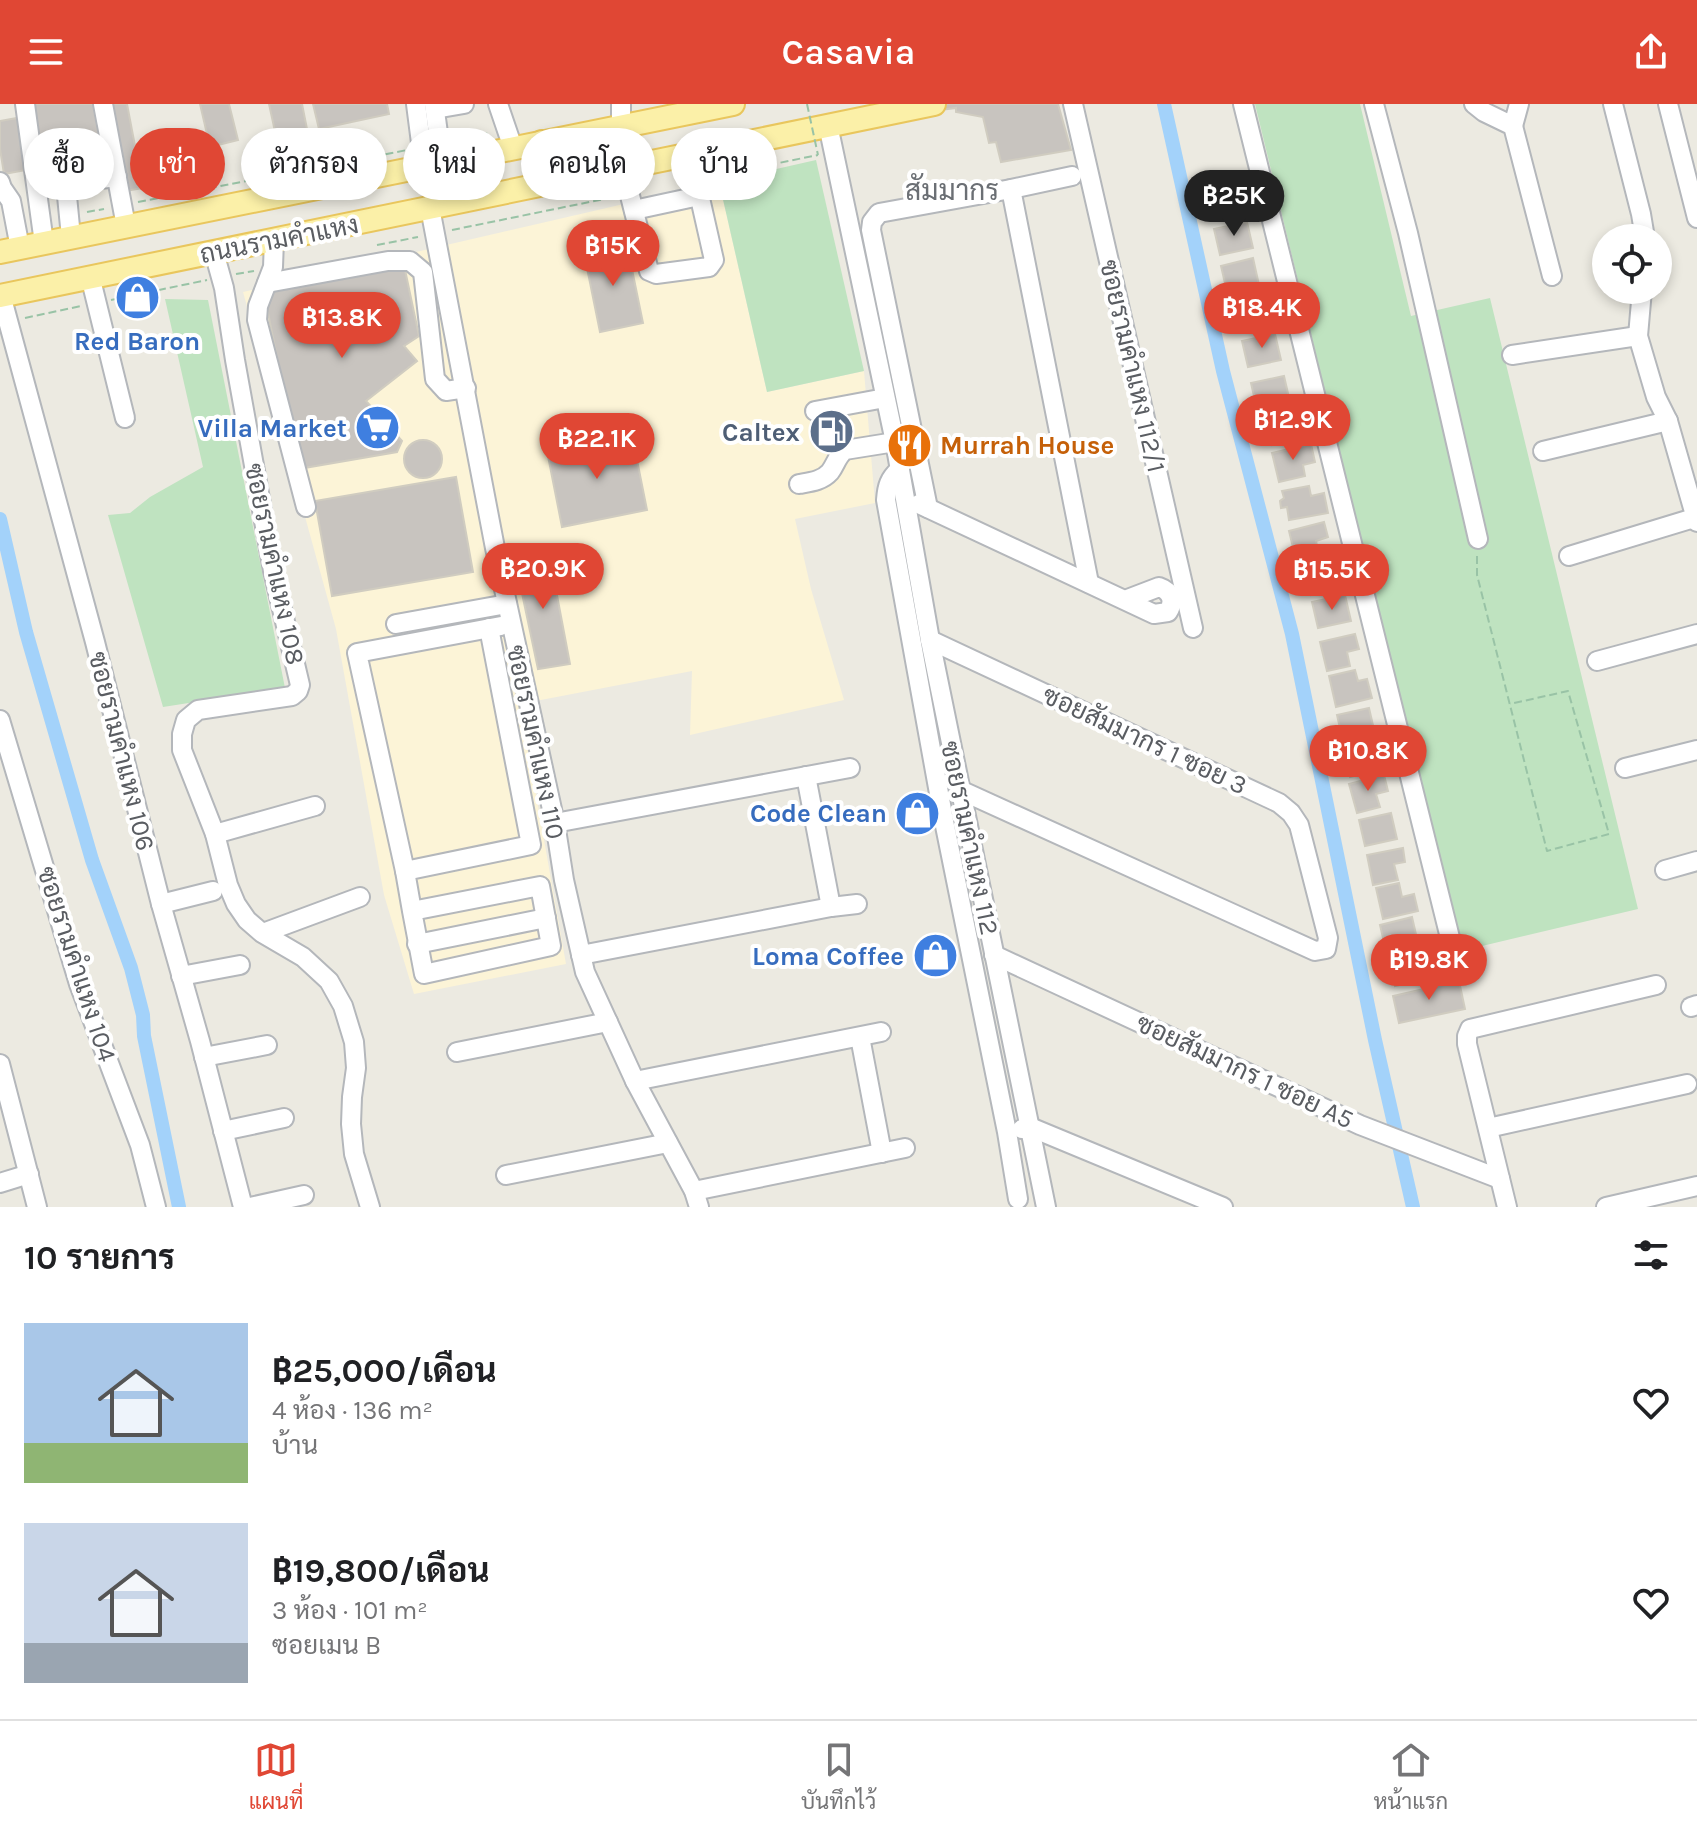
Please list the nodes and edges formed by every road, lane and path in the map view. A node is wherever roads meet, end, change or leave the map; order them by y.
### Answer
1 (25, 104) edge
2 (103, 104) edge
3 (416, 104) edge
4 (464, 104) edge
5 (498, 104) edge
6 (733, 104) edge
7 (807, 104) edge
8 (934, 104) edge
9 (1073, 104) edge
10 (1243, 104) edge
11 (1374, 104) edge
12 (1474, 104) edge
13 (1519, 104) edge
14 (1613, 104) edge
15 (1668, 104) edge
16 (434, 106) edge
17 (708, 106) edge
18 (658, 111) edge
19 (621, 115) edge
20 (828, 125) junction
21 (1513, 126) junction
22 (424, 128) edge
23 (433, 128) edge
24 (583, 128) edge
25 (777, 136) edge
26 (509, 139) junction
27 (505, 140) edge
28 (505, 140) edge
29 (521, 140) edge
30 (403, 160) edge
31 (403, 160) edge
32 (777, 166) edge
33 (1072, 176) dead end
34 (117, 177) junction
35 (0, 182) edge
36 (521, 189) edge
37 (1011, 189) junction
38 (671, 194) edge
39 (701, 200) edge
40 (632, 202) junction
41 (430, 208) junction
42 (124, 216) junction
43 (1697, 218) edge
44 (1642, 224) edge
45 (70, 226) junction
46 (436, 233) junction
47 (274, 240) junction
48 (44, 243) junction
49 (377, 245) dead end
50 (10, 250) edge
51 (214, 252) junction
52 (270, 275) junction
53 (90, 276) junction
54 (1552, 276) dead end
55 (221, 277) junction
56 (1, 295) edge
57 (97, 303) junction
58 (1641, 304) edge
59 (8, 321) junction
60 (1638, 336) junction
61 (1512, 355) dead end
62 (466, 388) junction
63 (885, 398) junction
64 (815, 411) dead end
65 (125, 418) dead end
66 (1668, 421) junction
67 (895, 442) junction
68 (1543, 451) dead end
69 (900, 469) junction
70 (799, 484) dead end
71 (905, 498) junction
72 (306, 507) dead end
73 (928, 508) junction
74 (1697, 519) edge
75 (1478, 539) joint
76 (1569, 556) dead end
77 (1089, 583) junction
78 (1125, 600) dead end
79 (507, 604) junction
80 (925, 610) junction
81 (906, 617) junction
82 (396, 624) dead end
83 (511, 624) junction
84 (489, 628) junction
85 (1193, 628) dead end
86 (1697, 634) edge
87 (930, 640) junction
88 (1597, 661) dead end
89 (1510, 704) junction
90 (0, 720) edge
91 (1697, 750) edge
92 (850, 768) dead end
93 (1625, 768) dead end
94 (806, 776) junction
95 (960, 790) junction
96 (315, 806) dead end
97 (965, 816) junction
98 (944, 821) junction
99 (555, 823) junction
100 (215, 834) junction
101 (1697, 861) edge
102 (1665, 870) dead end
103 (405, 871) junction
104 (213, 891) dead end
105 (360, 897) dead end
106 (161, 904) junction
107 (857, 904) dead end
108 (831, 907) junction
109 (412, 911) junction
110 (546, 918) junction
111 (263, 933) junction
112 (576, 933) junction
113 (550, 939) junction
114 (417, 944) junction
115 (581, 955) junction
116 (994, 955) junction
117 (1456, 962) dead end
118 (240, 965) dead end
119 (181, 976) junction
120 (1656, 985) dead end
121 (608, 1022) junction
122 (881, 1032) dead end
123 (860, 1037) junction
124 (267, 1045) dead end
125 (457, 1052) dead end
126 (204, 1057) junction
127 (0, 1064) edge
128 (635, 1081) junction
129 (1687, 1084) dead end
130 (4, 1098) edge
131 (284, 1118) dead end
132 (1030, 1127) junction
133 (1488, 1128) junction
134 (223, 1131) junction
135 (1007, 1132) junction
136 (668, 1143) junction
137 (905, 1148) dead end
138 (882, 1153) junction
139 (29, 1174) junction
140 (506, 1175) dead end
141 (1500, 1179) junction
142 (0, 1183) edge
143 (1697, 1186) edge
144 (304, 1195) dead end
145 (696, 1199) edge
146 (1018, 1199) dead end
147 (37, 1207) edge
148 (156, 1207) edge
149 (243, 1207) edge
150 (250, 1207) edge
151 (370, 1207) edge
152 (1046, 1207) edge
153 (1223, 1207) edge
154 (1507, 1207) edge
155 (1606, 1207) edge

1 - 48 street
2 - 34 street
3 - 22 street
4 - 16 street
5 - 26 street
6 - 17 main road, ถนนรามคำแหง
7 - 32 path, bridge
8 - 20 main road, ถนนรามคำแหง
9 - 85 street, ซอยรามคำแหง 112/1
10 - 117 street
11 - 75 street
12 - 21 street
13 - 21 street
14 - 44 street
15 - 43 street
16 - 23 street
17 - 18 main road, ถนนรามคำแหง
18 - 19 main road, ถนนรามคำแหง
19 - 24 main road, ถนนรามคำแหง
20 - 25 main road, ถนนรามคำแหง
20 - 63 street, ซอยรามคำแหง 112
21 - 54 street
26 - 27 main road, ถนนรามคำแหง
26 - 28 path
26 - 29 main road, ถนนรามคำแหง
30 - 42 main road, ถนนรามคำแหง
31 - 42 path
33 - 37 street
34 - 42 street
34 - 45 street
35 - 50 street
36 - 41 main road, ถนนรามคำแหง
37 - 73 street
37 - 77 street
38 - 40 street
39 - 40 street
40 - 46 path
41 - 46 street, ซอยรามคำแหง 110
41 - 47 main road, ถนนรามคำแหง
42 - 45 main road, ถนนรามคำแหง
42 - 45 path
45 - 48 main road, ถนนรามคำแหง
46 - 49 path
46 - 62 street, ซอยรามคำแหง 110
47 - 51 main road, ถนนรามคำแหง
47 - 52 street
48 - 50 main road, ถนนรามคำแหง
51 - 53 main road, ถนนรามคำแหง
51 - 55 street, ซอยรามคำแหง 108
52 - 55 path
52 - 62 street
52 - 72 street
53 - 56 main road, ถนนรามคำแหง
53 - 57 street
55 - 57 path
55 - 100 street, ซอยรามคำแหง 108
56 - 59 street, ซอยรามคําแหง 106
57 - 59 path
57 - 65 street
58 - 60 street
59 - 106 street, ซอยรามคําแหง 106
60 - 61 street
60 - 66 street
62 - 79 street, ซอยรามคำแหง 110
63 - 64 street
63 - 67 street, ซอยรามคำแหง 112
66 - 68 street
66 - 74 street
67 - 69 street, ซอยรามคำแหง 112
67 - 70 street
69 - 71 street, ซอยรามคำแหง 112
69 - 81 street, ซอยรามคำแหง 112
71 - 73 street
71 - 80 street, ซอยรามคำแหง 112
73 - 77 street
74 - 76 street
75 - 89 path
77 - 78 street
79 - 82 street
79 - 83 street, ซอยรามคำแหง 110
80 - 81 street
80 - 87 street, ซอยรามคำแหง 112
81 - 98 street, ซอยรามคำแหง 112
83 - 84 street
83 - 99 street, ซอยรามคำแหง 110
84 - 103 street
84 - 103 street
86 - 88 street
87 - 95 street, ซอยรามคำแหง 112
87 - 95 street, ซอยสัมมากร 1 ซอย 3
89 - 89 path
90 - 148 street, ซอยรามคําแหง 104
91 - 93 street
92 - 94 street
94 - 99 street
94 - 108 street
95 - 97 street, ซอยรามคำแหง 112
96 - 100 street
97 - 98 street
97 - 116 street, ซอยรามคำแหง 112
98 - 135 street, ซอยรามคำแหง 112
99 - 112 street, ซอยรามคำแหง 110
100 - 111 street, ซอยรามคำแหง 108
101 - 102 street
103 - 109 street
104 - 106 street
105 - 111 street
106 - 119 street, ซอยรามคําแหง 106
107 - 108 street
108 - 115 street
109 - 110 street
109 - 114 street
110 - 113 street
110 - 114 street
111 - 151 street, ซอยรามคำแหง 108
112 - 113 street
112 - 115 street, ซอยรามคำแหง 110
113 - 114 street
115 - 121 street, ซอยรามคำแหง 110
116 - 132 street, ซอยรามคำแหง 112
116 - 141 street, ซอยสัมมากร 1 ซอย A5
118 - 119 street
119 - 126 street, ซอยรามคําแหง 106
120 - 133 street
121 - 125 street
121 - 128 street, ซอยรามคำแหง 110
122 - 123 street
123 - 128 street
123 - 138 street
124 - 126 street
126 - 134 street, ซอยรามคําแหง 106
127 - 130 street
128 - 136 street, ซอยรามคำแหง 110
129 - 133 street
130 - 139 street
131 - 134 street
132 - 135 street
132 - 152 street, ซอยรามคำแหง 112
132 - 153 street
133 - 141 street
134 - 149 street, ซอยรามคําแหง 106
135 - 146 street, ซอยรามคำแหง 112
136 - 140 street
136 - 145 street, ซอยรามคำแหง 110
137 - 138 street
138 - 145 street
139 - 142 street
139 - 147 street
141 - 154 street
143 - 155 street
144 - 150 street

